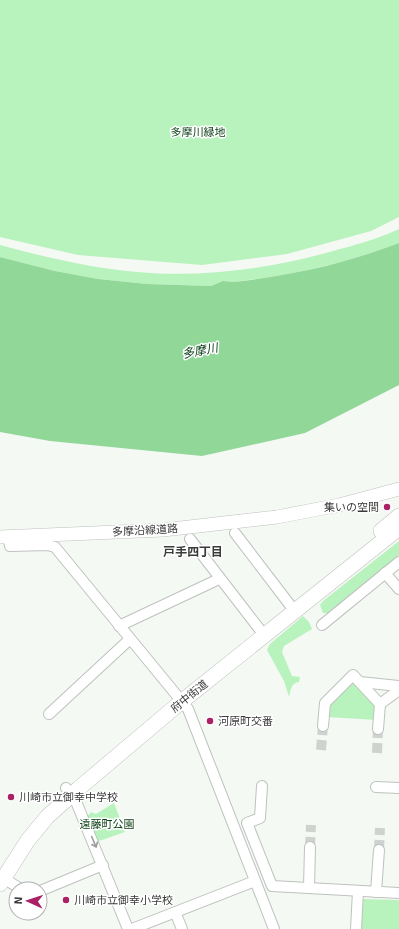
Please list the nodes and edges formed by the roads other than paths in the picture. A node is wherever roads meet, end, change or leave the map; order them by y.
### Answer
1 (399, 490) edge
2 (399, 494) edge
3 (399, 509) edge
4 (289, 516) junction
5 (399, 516) edge
6 (399, 528) edge
7 (235, 533) dead end
8 (378, 534) junction
9 (4, 537) edge
10 (190, 539) dead end
11 (399, 562) edge
12 (385, 573) junction
13 (219, 579) junction
14 (399, 589) edge
15 (297, 602) junction
16 (322, 625) dead end
17 (119, 626) junction
18 (261, 633) junction
19 (130, 639) junction
20 (360, 682) junction
21 (399, 686) edge
22 (399, 690) edge
23 (179, 699) junction
24 (380, 704) junction
25 (49, 714) dead end
26 (323, 726) tunnel mouth
27 (378, 729) tunnel mouth
28 (262, 786) dead end
29 (376, 787) dead end
30 (399, 788) edge
31 (69, 792) junction
32 (310, 847) tunnel mouth
33 (378, 850) tunnel mouth
34 (103, 865) junction
35 (1, 876) edge
36 (255, 881) junction
37 (48, 888) edge
38 (309, 888) junction
39 (358, 891) junction
40 (376, 892) junction
41 (399, 893) edge
42 (175, 912) junction
43 (128, 929) edge
44 (132, 929) edge
45 (182, 929) edge
46 (274, 929) edge
47 (356, 929) edge

1 - 4 main road, 多摩沿線道路
2 - 4 main road, 多摩沿線道路
3 - 8 highway
4 - 9 main road, 多摩沿線道路
5 - 8 highway, 府中街道
6 - 15 highway, 府中街道
7 - 15 street
8 - 15 highway, 府中街道
9 - 17 street
10 - 13 street
11 - 12 street
12 - 14 street
12 - 16 street
13 - 17 street
13 - 18 street
15 - 18 highway, 府中街道
17 - 19 street
18 - 23 highway, 府中街道
19 - 23 street
19 - 25 street
20 - 21 street
20 - 24 street
20 - 26 street
22 - 24 street
23 - 31 highway, 府中街道
23 - 36 street
24 - 27 street
28 - 38 street
29 - 30 street
31 -> 34 street
31 - 35 highway, 府中街道
32 - 38 street
33 - 40 street
34 - 37 street
34 - 43 street
36 - 42 street
36 - 46 street
38 - 39 street
39 - 40 street
39 - 47 street
40 - 41 street
42 - 44 street
42 - 45 street

